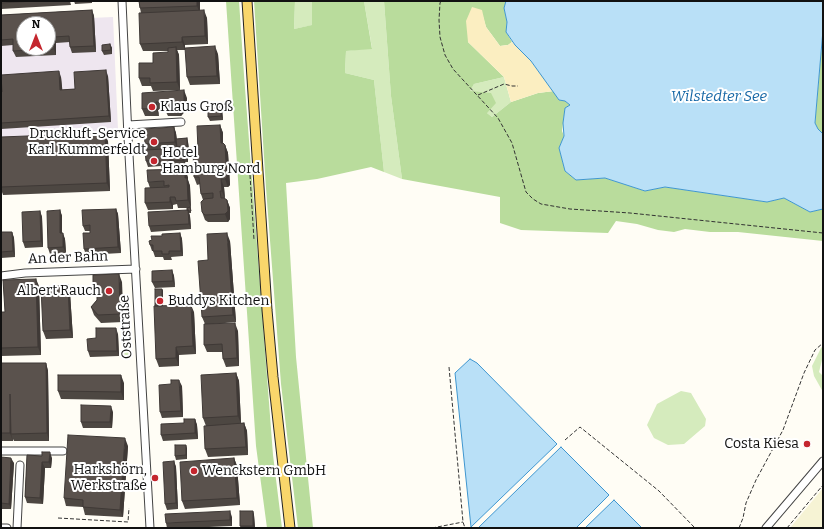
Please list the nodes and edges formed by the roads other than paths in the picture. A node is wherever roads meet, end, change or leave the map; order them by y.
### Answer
1 (122, 1) edge
2 (247, 1) edge
3 (181, 122) dead end
4 (128, 125) junction
5 (136, 269) junction
6 (1, 276) edge
7 (1, 451) edge
8 (63, 451) dead end
9 (823, 461) edge
10 (20, 465) dead end
11 (1, 528) edge
12 (7, 528) edge
13 (17, 528) edge
14 (150, 528) edge
15 (290, 528) edge
16 (766, 528) edge

1 - 4 street, Oststraße
2 - 15 main road
3 - 4 street
4 - 5 street, Oststraße
5 - 6 street, An der Bahn
5 - 14 street, Oststraße
7 - 8 street
9 - 16 street
10 - 13 street
11 - 12 street

